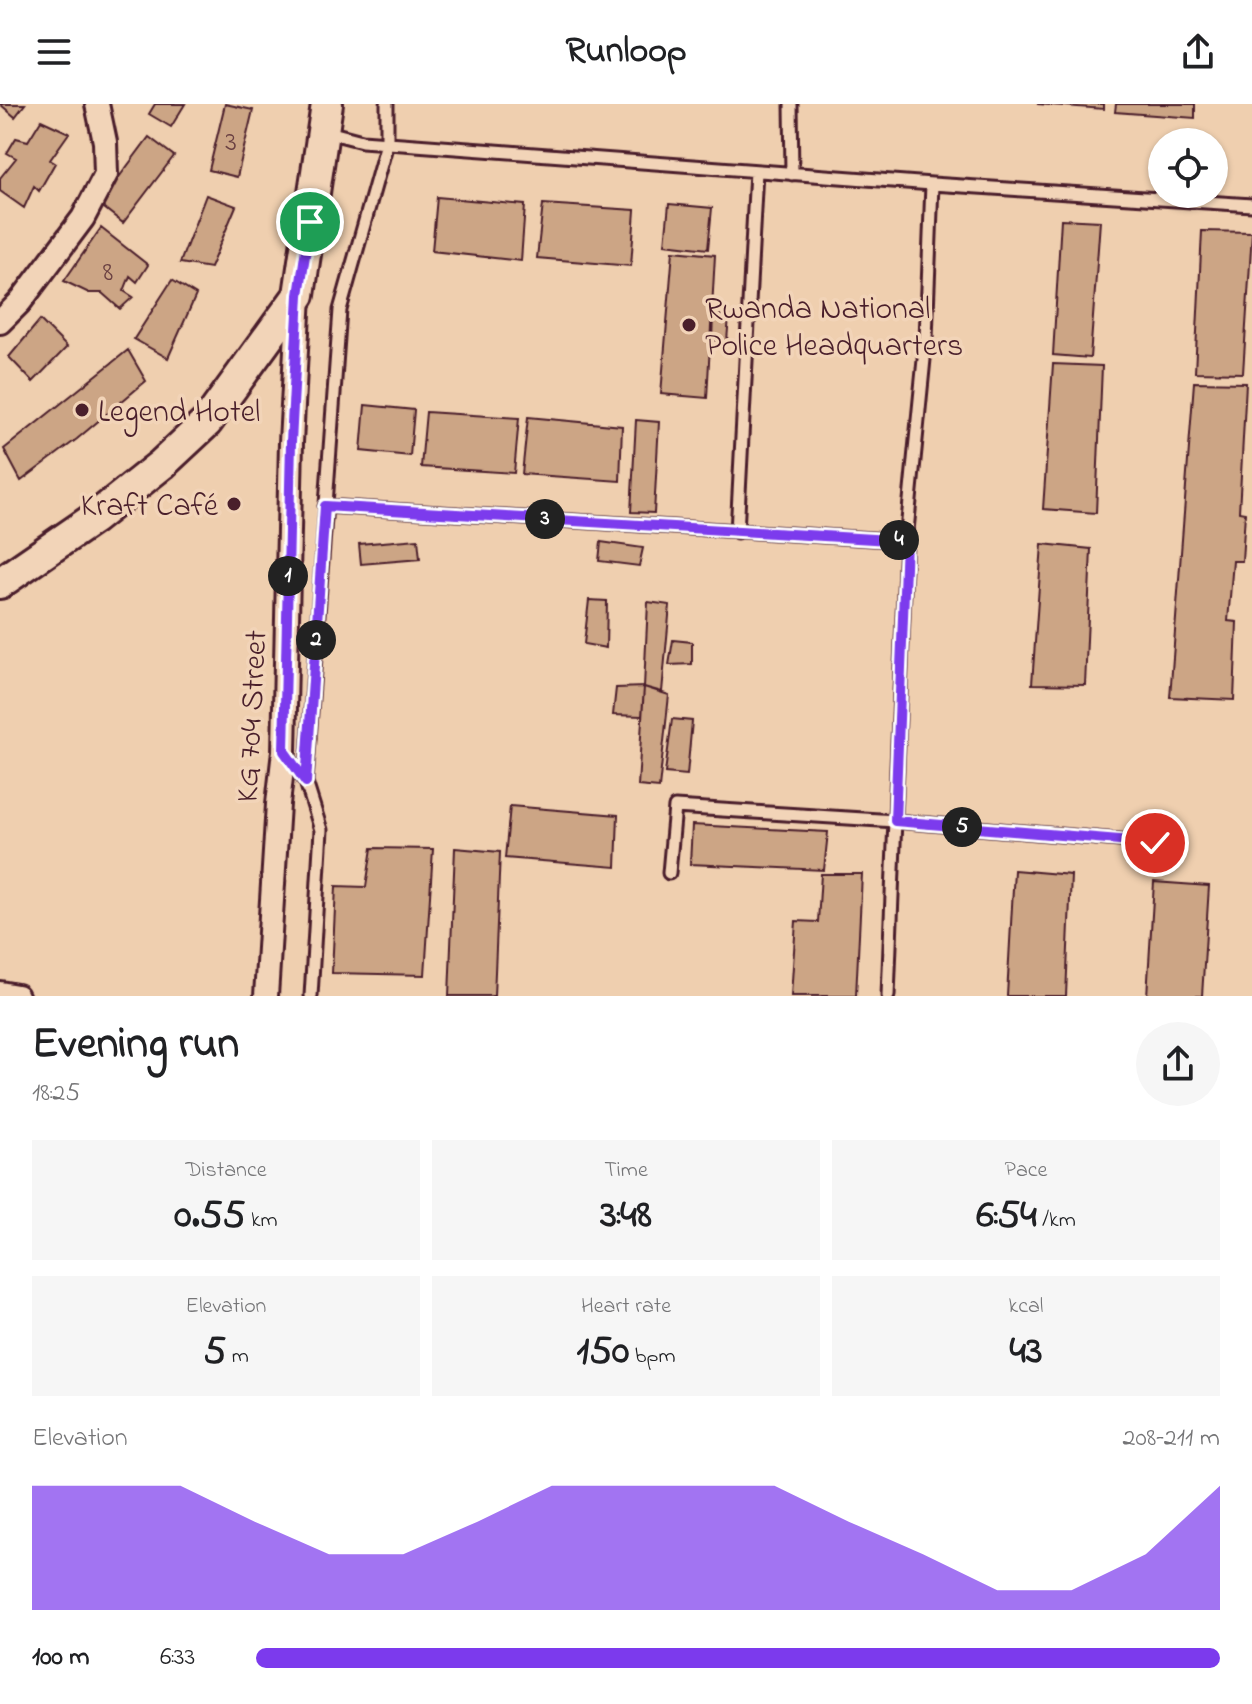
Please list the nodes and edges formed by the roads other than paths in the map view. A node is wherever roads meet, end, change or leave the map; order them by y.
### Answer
1 (97, 104) edge
2 (387, 104) edge
3 (791, 104) edge
4 (325, 117) edge
5 (387, 143) junction
6 (756, 171) junction
7 (792, 174) junction
8 (932, 184) junction
9 (1252, 205) edge
10 (299, 295) junction
11 (0, 322) edge
12 (325, 506) junction
13 (737, 532) junction
14 (906, 541) junction
15 (0, 583) edge
16 (284, 751) junction
17 (306, 782) junction
18 (895, 821) junction
19 (1155, 843) dead end
20 (669, 873) dead end
21 (0, 993) edge
22 (17, 996) edge
23 (266, 996) edge
24 (311, 996) edge
25 (888, 996) edge

1 - 11 street
2 - 5 lane
3 - 7 lane
4 - 5 lane
4 - 10 main road
5 - 6 lane
5 - 12 lane
6 - 7 lane
6 - 13 lane
7 - 8 lane
8 - 9 lane
8 - 14 lane
10 - 15 main road
10 - 16 street, KG 704 Street
12 - 13 lane
12 - 17 lane
13 - 14 lane
14 - 18 lane
16 - 17 lane
16 - 23 street, KG 704 Street
17 - 24 lane
18 - 19 lane
18 - 20 lane
18 - 25 lane
21 - 22 street

